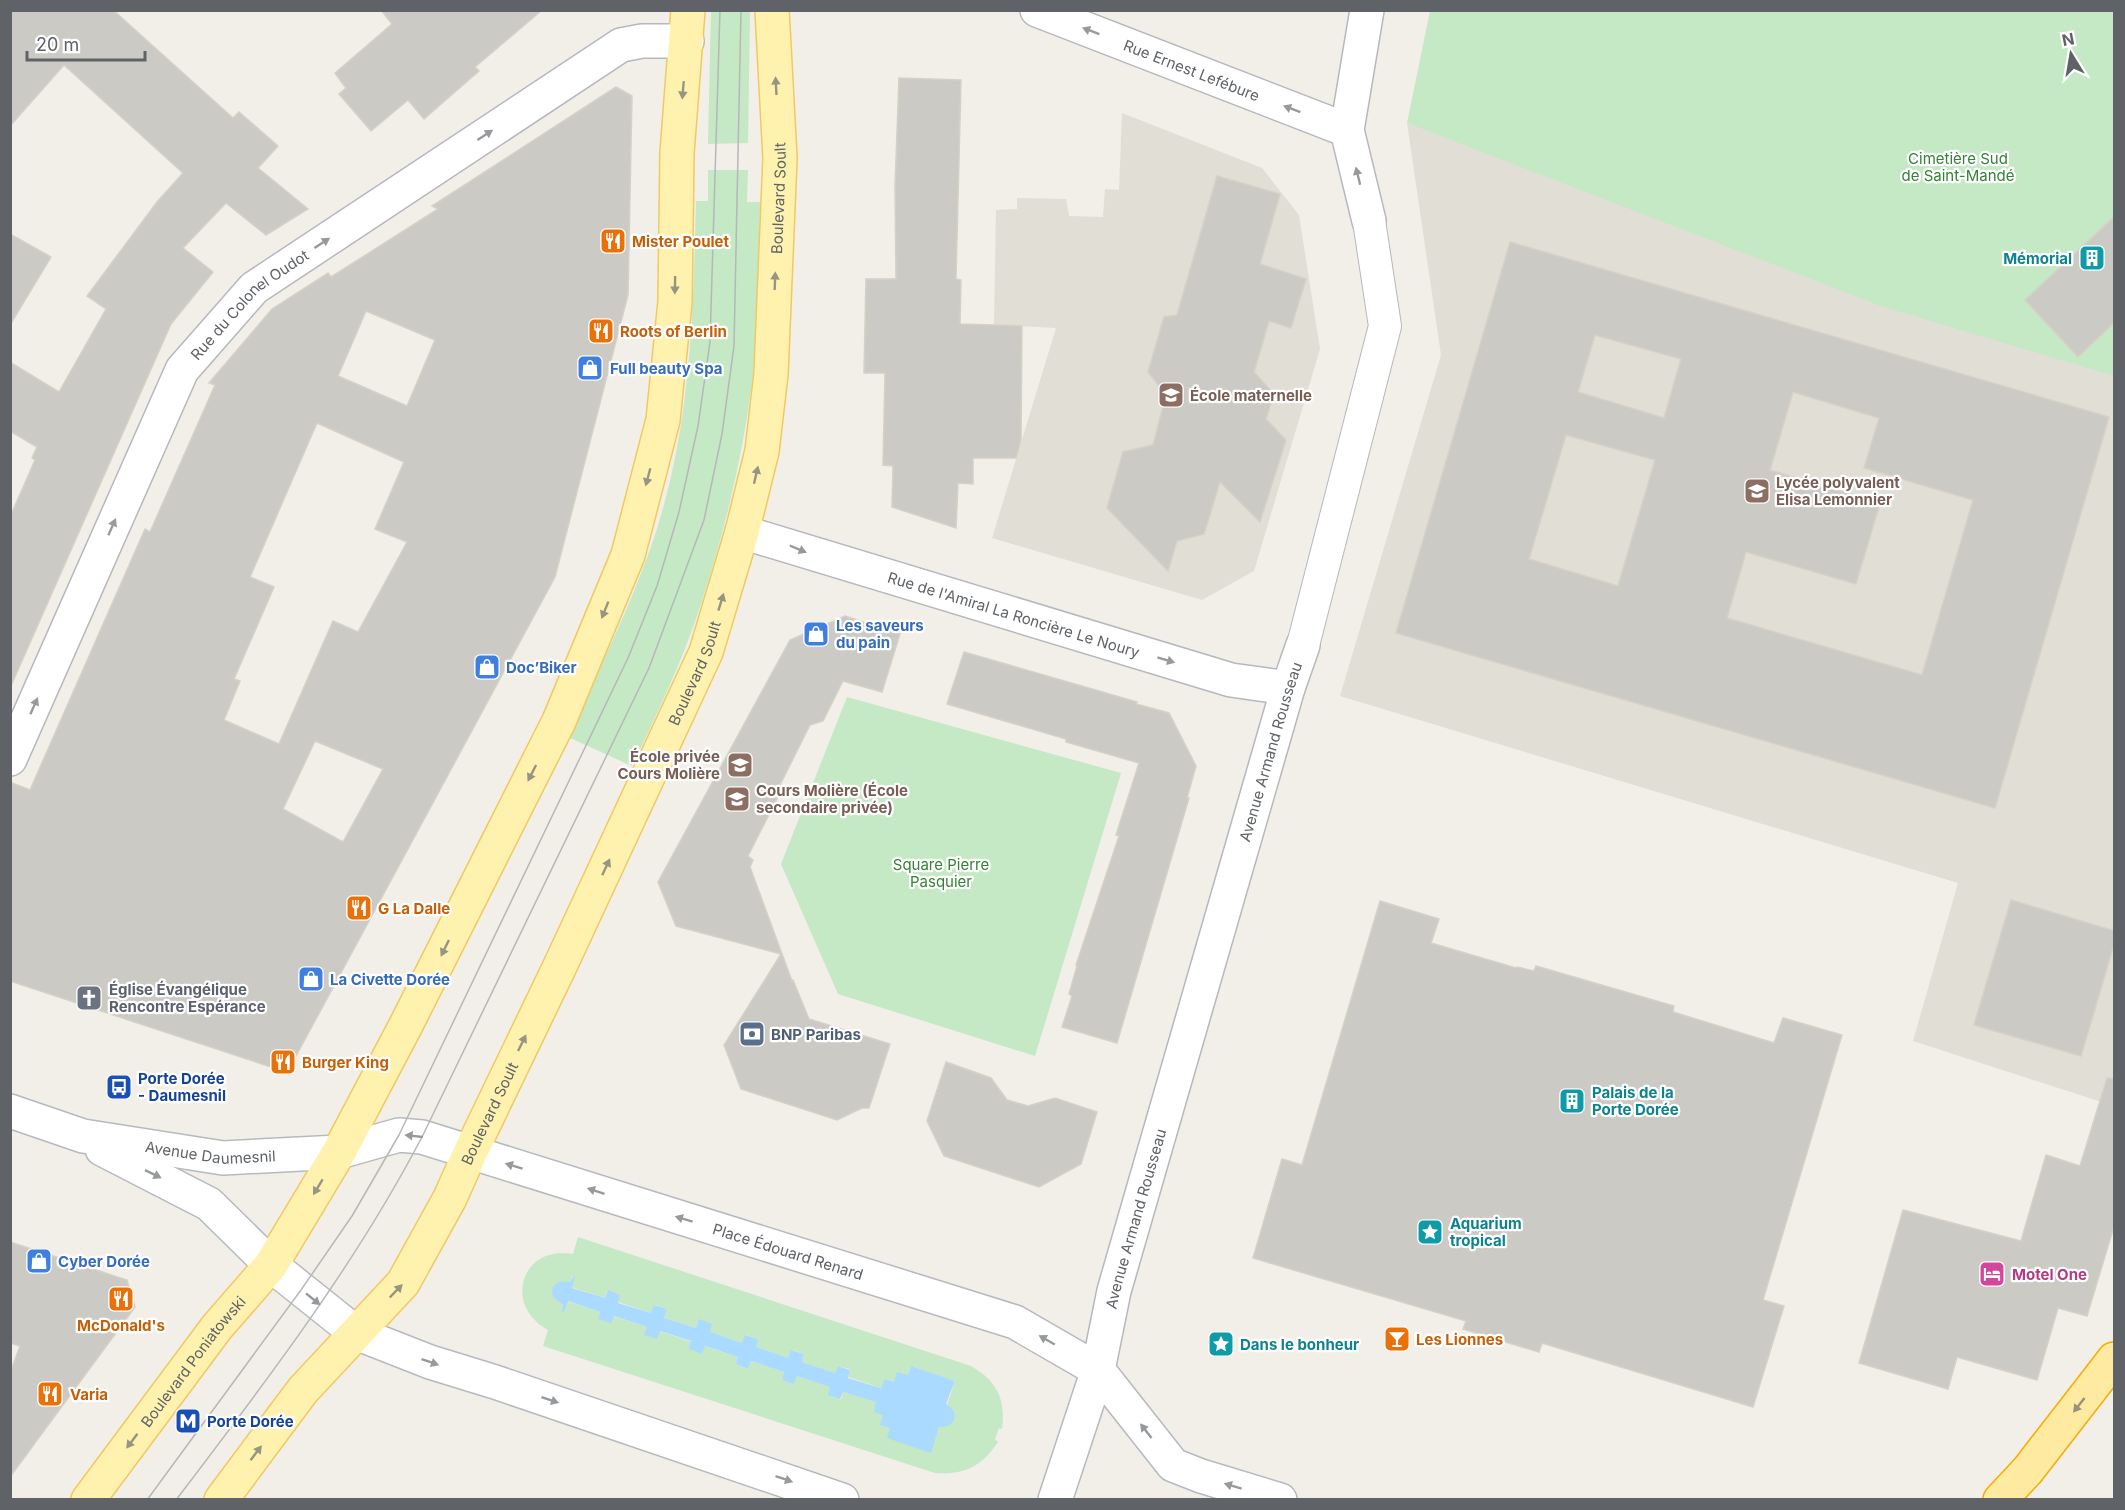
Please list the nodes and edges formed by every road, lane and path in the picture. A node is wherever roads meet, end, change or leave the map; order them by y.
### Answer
1 (772, 10) edge
2 (1037, 10) edge
3 (1366, 10) edge
4 (688, 26) edge
5 (1347, 130) junction
6 (1370, 222) joint
7 (742, 532) junction
8 (1303, 645) joint
9 (1288, 688) junction
10 (10, 759) edge
11 (10, 1111) edge
12 (83, 1136) junction
13 (339, 1152) junction
14 (470, 1153) junction
15 (271, 1265) junction
16 (356, 1333) junction
17 (2115, 1359) edge
18 (1098, 1370) junction
19 (88, 1500) edge
20 (221, 1500) edge
21 (842, 1500) edge
22 (1055, 1500) edge
23 (1280, 1500) edge
24 (2000, 1500) edge

7 -> 1 main road, Boulevard Soult
5 -> 2 street, Rue Ernest Lefébure
3 - 5 street
10 -> 4 street, Rue du Colonel Oudot
4 -> 13 main road
6 -> 5 street, Avenue Armand Rousseau
6 - 8 street, Avenue Armand Rousseau
7 -> 9 street, Rue de l'Amiral La Roncière Le Noury
14 -> 7 main road, Boulevard Soult
8 - 9 street, Avenue Armand Rousseau
9 - 18 street, Avenue Armand Rousseau
11 - 12 street, Avenue Daumesnil
12 - 13 street, Avenue Daumesnil
12 -> 15 street, Avenue Daumesnil
14 -> 13 street, Avenue Daumesnil
13 -> 15 main road, Boulevard Poniatowski
16 -> 14 main road, Boulevard Soult
18 -> 14 street, Place Édouard Renard
15 -> 16 street, Avenue Daumesnil
15 -> 19 main road, Boulevard Poniatowski
20 -> 16 main road
16 -> 21 street
17 -> 24 highway
18 - 22 street
23 -> 18 street, Place Édouard Renard

